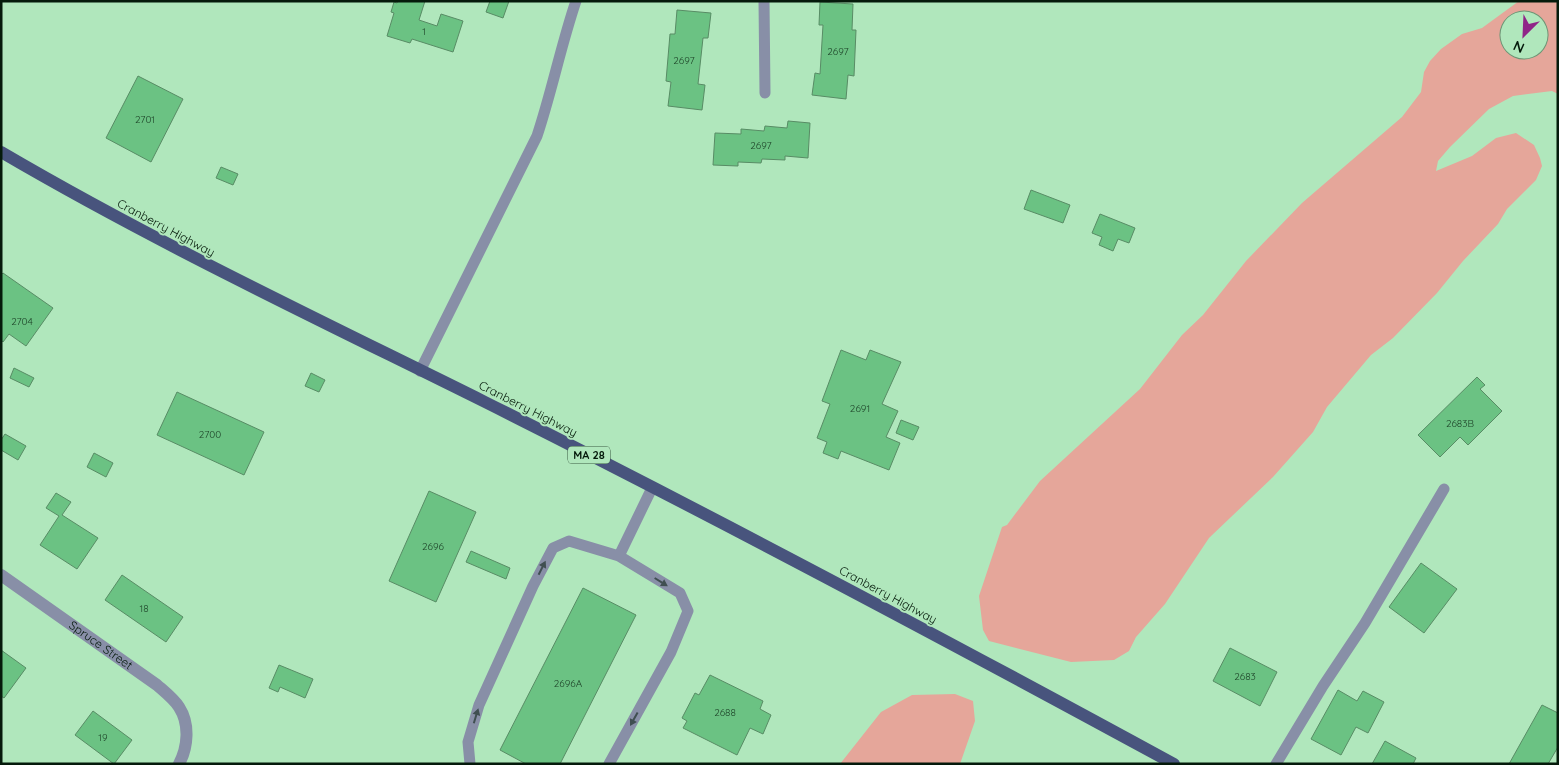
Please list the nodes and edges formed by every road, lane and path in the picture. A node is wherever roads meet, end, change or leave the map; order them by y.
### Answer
1 (576, 1) edge
2 (764, 1) edge
3 (765, 93) dead end
4 (1, 152) edge
5 (420, 371) junction
6 (652, 488) junction
7 (1444, 490) dead end
8 (619, 556) junction
9 (1, 575) edge
10 (179, 764) edge
11 (470, 764) edge
12 (609, 764) edge
13 (1174, 764) edge
14 (1276, 764) edge

1 - 5 lane
2 - 3 lane
4 - 5 main road, Cranberry Highway / MA 28
5 - 6 main road, Cranberry Highway / MA 28
6 - 8 lane
6 - 13 main road, Cranberry Highway / MA 28
7 - 14 lane
11 -> 8 lane
8 -> 12 lane
9 - 10 street, Spruce Street

